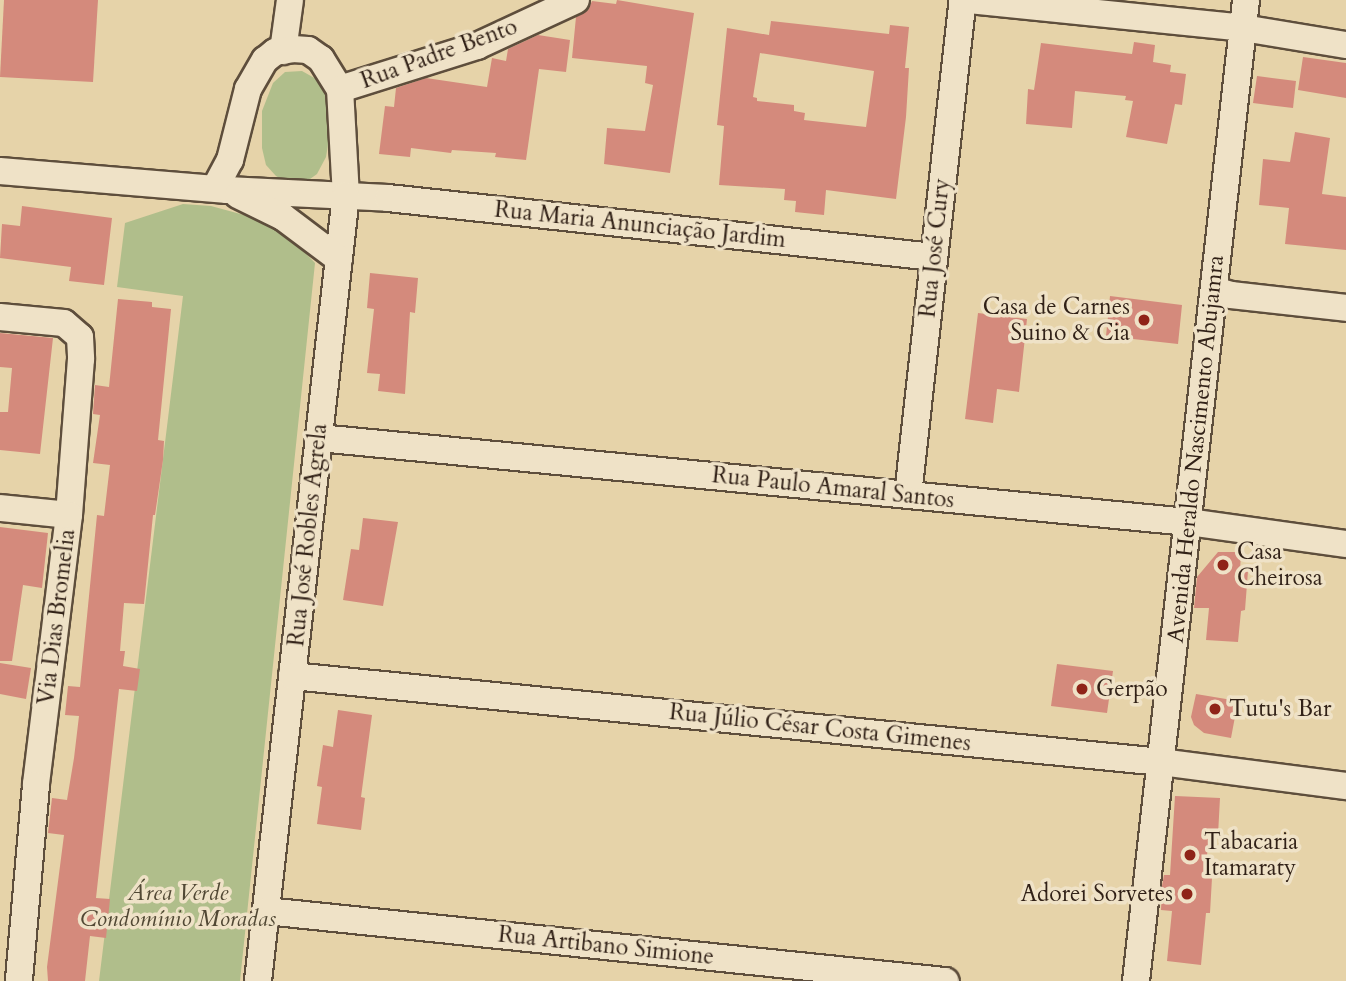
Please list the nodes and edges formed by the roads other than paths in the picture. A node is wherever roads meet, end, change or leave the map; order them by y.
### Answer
1 (290, 0) edge
2 (576, 0) edge
3 (963, 0) edge
4 (969, 0) edge
5 (1246, 0) edge
6 (1243, 28) junction
7 (1346, 45) edge
8 (283, 51) junction
9 (340, 89) junction
10 (0, 172) edge
11 (221, 189) junction
12 (346, 195) junction
13 (934, 257) junction
14 (339, 259) junction
15 (1214, 290) junction
16 (1346, 308) edge
17 (0, 317) edge
18 (319, 438) junction
19 (908, 495) junction
20 (0, 508) edge
21 (69, 515) junction
22 (1188, 522) junction
23 (1346, 544) edge
24 (292, 676) junction
25 (1161, 762) junction
26 (1346, 786) edge
27 (266, 911) junction
28 (12, 940) edge
29 (19, 981) edge
30 (258, 981) edge
31 (945, 981) edge
32 (1136, 981) edge

1 - 8 street
2 - 9 street, Rua Padre Bento
3 - 13 street, Rua José Cury
4 - 6 street
5 - 6 street, Avenida Heraldo Nascimento Abujamra
6 - 7 street
6 - 15 street, Avenida Heraldo Nascimento Abujamra
8 - 9 street
8 - 11 street
9 - 12 street, Rua José Robles Agrela
10 - 11 street, Rua Maria Anunciação Jardim
11 - 12 street, Rua Maria Anunciação Jardim
11 - 14 street
12 - 13 street, Rua Maria Anunciação Jardim
12 - 14 street, Rua José Robles Agrela
13 - 19 street, Rua José Cury
14 - 18 street, Rua José Robles Agrela
15 - 16 street
15 - 22 street, Avenida Heraldo Nascimento Abujamra
17 - 21 street, Via Dias Bromelia
18 - 19 street, Rua Paulo Amaral Santos
18 - 24 street, Rua José Robles Agrela
19 - 22 street, Rua Paulo Amaral Santos
20 - 21 street
21 - 28 street, Via Dias Bromelia
22 - 23 street, Rua Paulo Amaral Santos
22 - 25 street, Avenida Heraldo Nascimento Abujamra
24 - 25 street, Rua Júlio César Costa Gimenes
24 - 27 street, Rua José Robles Agrela
25 - 26 street, Rua Júlio César Costa Gimenes
25 - 32 street, Avenida Heraldo Nascimento Abujamra
27 - 30 street, Rua José Robles Agrela
27 - 31 street, Rua Artibano Simione
28 - 29 street, Via Dias Bromelia

